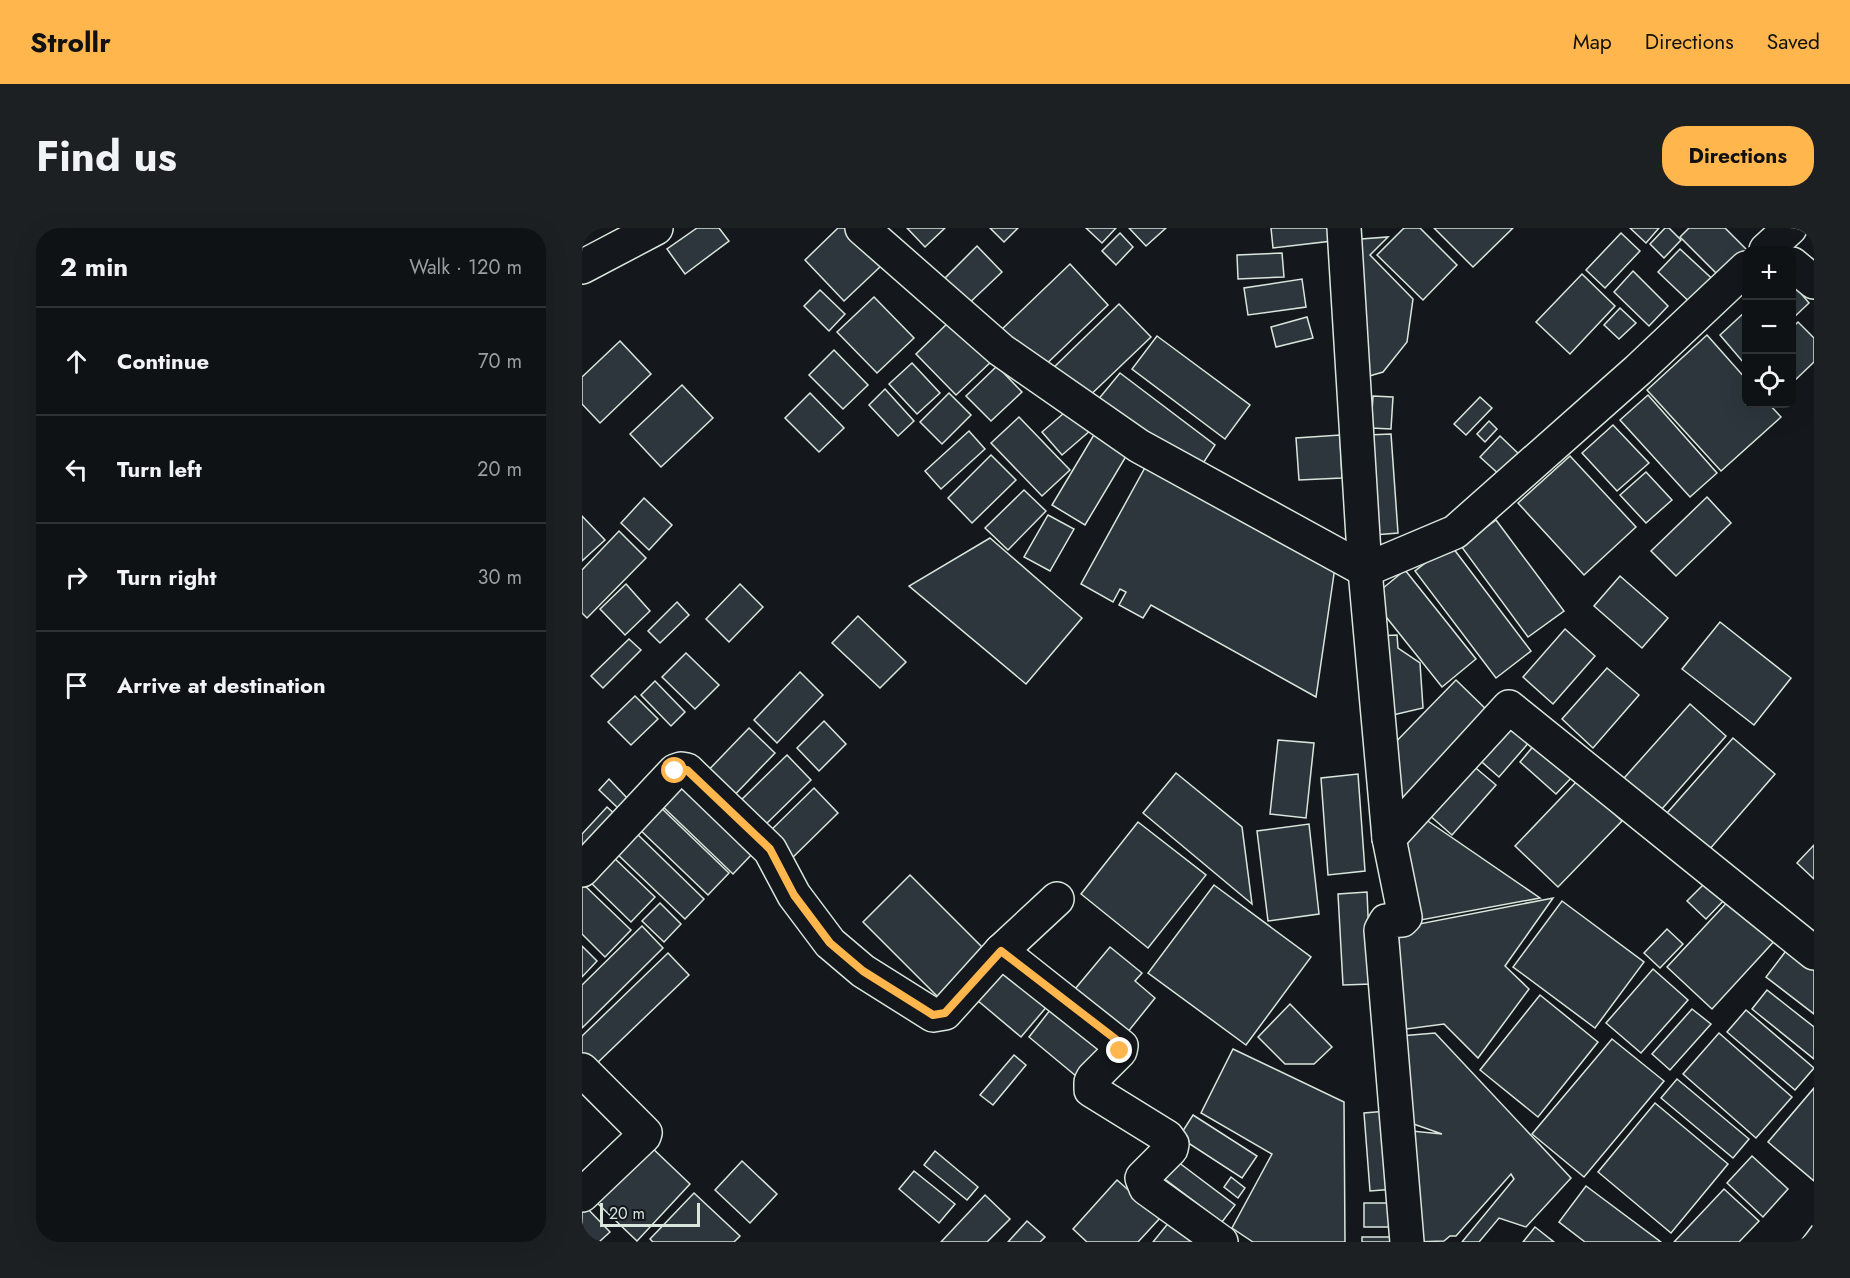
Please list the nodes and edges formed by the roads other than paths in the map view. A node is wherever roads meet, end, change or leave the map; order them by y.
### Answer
1 (656, 228) edge
2 (862, 228) edge
3 (1344, 228) edge
4 (1796, 265) edge
5 (582, 267) edge
6 (1742, 272) edge
7 (1814, 282) edge
8 (1365, 570) junction
9 (1389, 838) junction
10 (582, 870) edge
11 (1057, 899) dead end
12 (1001, 951) junction
13 (1814, 953) edge
14 (582, 1070) edge
15 (582, 1195) edge
16 (1221, 1242) edge
17 (1407, 1242) edge

1 - 5 street
2 - 8 street
3 - 8 street
4 - 7 street
6 - 8 street
8 - 9 street
9 - 13 street
9 - 17 street
10 - 12 street
11 - 12 street
12 - 16 street
14 - 15 street

